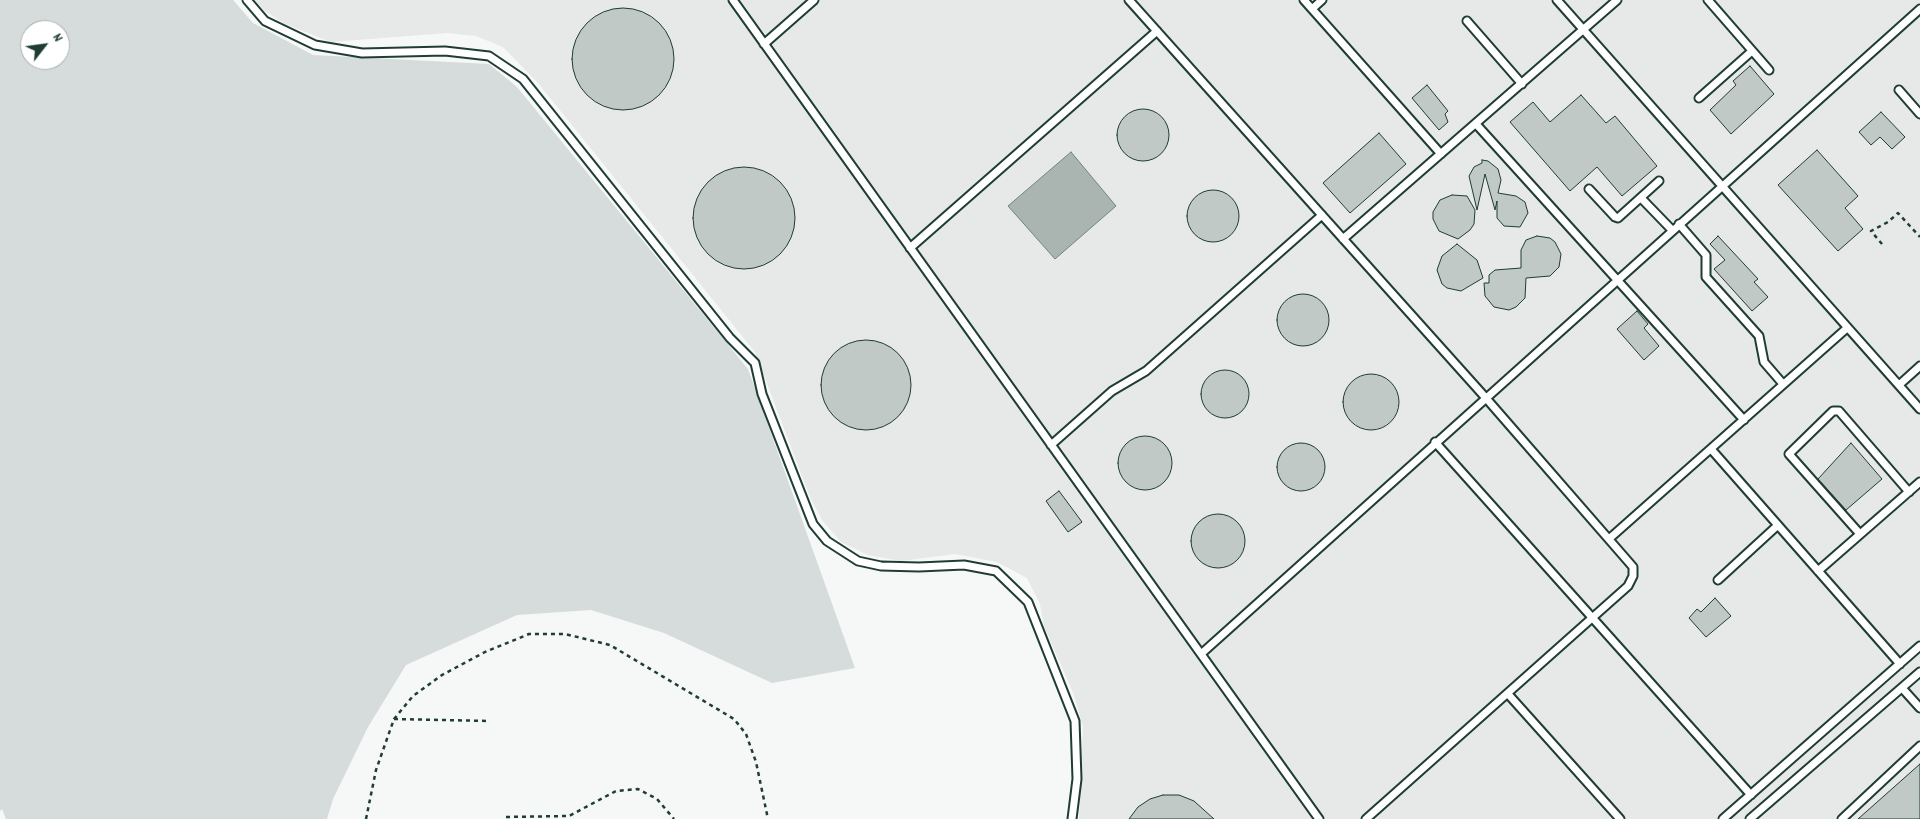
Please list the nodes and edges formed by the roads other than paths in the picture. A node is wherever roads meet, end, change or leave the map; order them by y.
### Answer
1 (247, 0) edge
2 (733, 0) edge
3 (814, 0) edge
4 (1129, 0) edge
5 (1304, 0) edge
6 (1322, 0) edge
7 (1557, 0) edge
8 (1617, 0) edge
9 (1708, 0) edge
10 (1312, 9) junction
11 (1920, 9) edge
12 (1467, 21) dead end
13 (1584, 30) junction
14 (1157, 31) junction
15 (764, 44) junction
16 (1752, 51) junction
17 (1769, 70) dead end
18 (1522, 84) junction
19 (1899, 90) dead end
20 (1699, 98) dead end
21 (1920, 114) edge
22 (1476, 124) junction
23 (1441, 154) junction
24 (1659, 181) dead end
25 (1722, 186) junction
26 (1589, 189) dead end
27 (1641, 198) junction
28 (1322, 215) junction
29 (1679, 224) junction
30 (1672, 230) junction
31 (1343, 239) junction
32 (910, 248) junction
33 (1617, 279) junction
34 (1848, 328) junction
35 (1920, 366) edge
36 (1783, 384) junction
37 (1899, 385) junction
38 (1485, 398) junction
39 (1920, 409) edge
40 (1744, 420) junction
41 (1436, 442) junction
42 (1051, 445) junction
43 (1711, 449) junction
44 (1920, 482) edge
45 (1909, 492) junction
46 (1778, 525) junction
47 (1860, 534) junction
48 (1610, 538) junction
49 (1818, 571) junction
50 (1718, 580) dead end
51 (1593, 618) junction
52 (1920, 646) edge
53 (1201, 654) junction
54 (1900, 664) junction
55 (1920, 672) edge
56 (1902, 688) junction
57 (1508, 694) junction
58 (1920, 708) edge
59 (1920, 746) edge
60 (1751, 795) junction
61 (1072, 819) edge
62 (1319, 819) edge
63 (1366, 819) edge
64 (1620, 819) edge
65 (1723, 819) edge
66 (1750, 819) edge
67 (1842, 819) edge

1 - 61 lane
2 - 15 lane
3 - 15 lane
4 - 14 lane
5 - 10 lane
6 - 10 lane
7 - 13 lane
8 - 13 lane
9 - 16 lane
10 - 23 lane
11 - 25 lane
12 - 18 lane
13 - 18 lane
13 - 25 lane
14 - 28 lane
14 - 32 lane
15 - 32 lane
16 - 17 lane
16 - 20 lane
18 - 22 lane
19 - 21 lane
22 - 23 lane
22 - 33 lane
23 - 31 lane
24 - 27 lane
25 - 29 lane
25 - 34 lane
26 - 27 lane
27 - 30 lane
28 - 31 lane
28 - 42 lane
29 - 30 lane
29 - 36 lane
30 - 33 lane
31 - 38 lane
32 - 42 lane
33 - 38 lane
33 - 40 lane
34 - 36 lane
34 - 37 lane
35 - 37 lane
36 - 40 lane
37 - 39 lane
38 - 41 lane
38 - 48 lane
40 - 43 lane
41 - 51 lane
41 - 53 lane
42 - 53 lane
43 - 46 lane
43 - 48 lane
44 - 45 lane
45 - 47 lane
45 - 47 lane
46 - 49 lane
46 - 50 lane
47 - 49 lane
48 - 51 lane
49 - 54 lane
51 - 57 lane
51 - 60 lane
52 - 54 lane
53 - 62 lane
54 - 60 lane
55 - 56 lane
56 - 58 lane
56 - 66 lane
57 - 63 lane
57 - 64 lane
59 - 67 lane
60 - 65 lane

